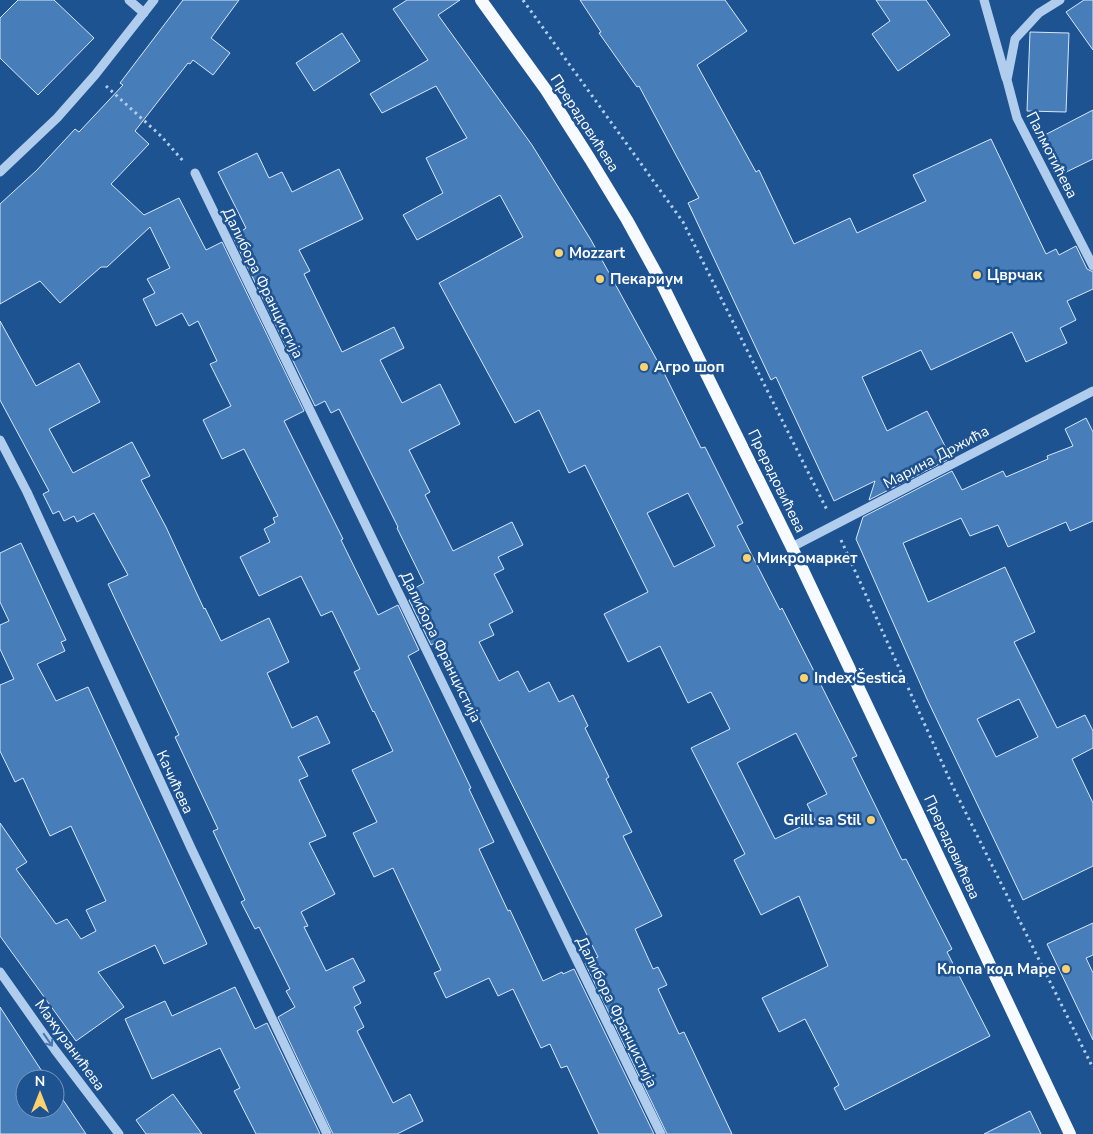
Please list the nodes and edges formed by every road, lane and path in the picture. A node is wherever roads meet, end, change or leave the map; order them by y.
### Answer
1 (129, 0) edge
2 (154, 0) edge
3 (481, 0) edge
4 (984, 0) edge
5 (1060, 0) edge
6 (144, 13) junction
7 (95, 75) junction
8 (1007, 80) junction
9 (0, 172) edge
10 (195, 173) joint
11 (1093, 266) edge
12 (1093, 391) edge
13 (0, 440) edge
14 (792, 547) junction
15 (0, 972) edge
16 (119, 1134) edge
17 (327, 1134) edge
18 (661, 1134) edge
19 (1070, 1134) edge

1 - 6 street
2 - 6 street
3 - 14 main road, Прерадовићева
4 - 8 street, Палмотићева
5 - 8 street, Палмотићева
6 - 7 street
7 - 9 street
7 - 10 path
8 - 11 street, Палмотићева
10 - 18 street, Далибора Францистија
12 - 14 street, Марина Држића
13 - 17 street, Качићева
14 - 19 main road, Прерадовићева
15 -> 16 street, Мажуранићева

